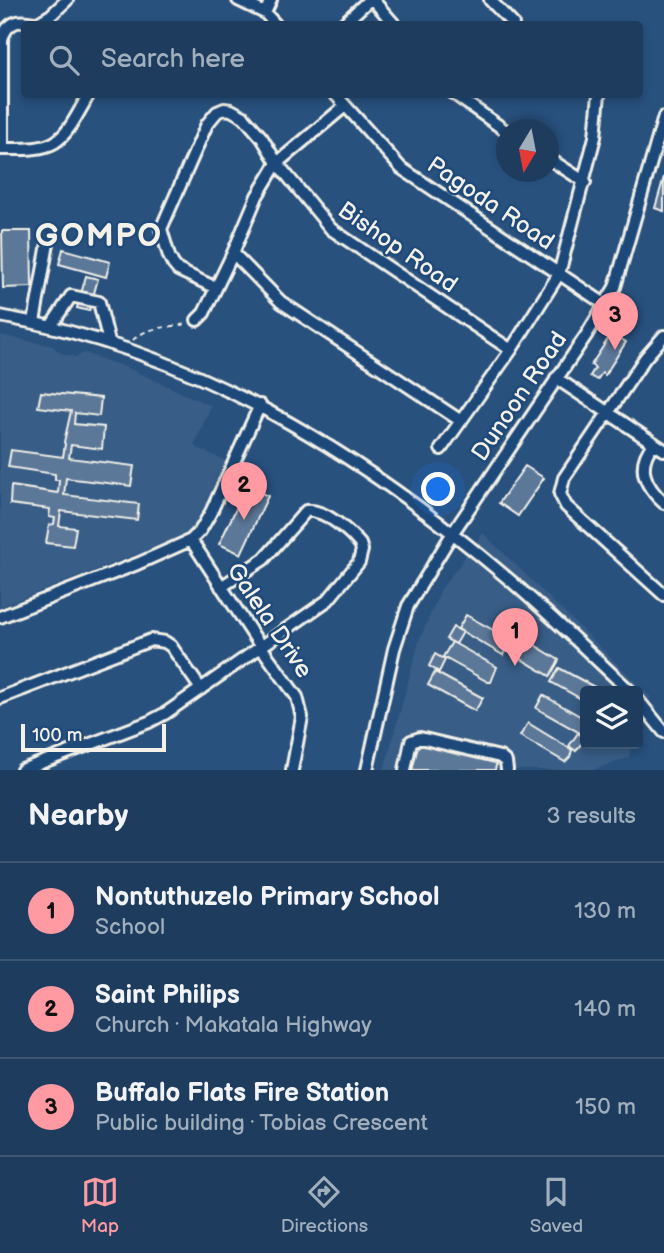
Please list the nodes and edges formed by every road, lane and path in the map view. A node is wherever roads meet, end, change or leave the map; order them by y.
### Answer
1 (67, 0) edge
2 (238, 0) edge
3 (271, 0) edge
4 (371, 0) edge
5 (490, 0) edge
6 (265, 13) junction
7 (42, 21) edge
8 (272, 21) edge
9 (346, 21) edge
10 (391, 21) edge
11 (510, 21) edge
12 (21, 22) edge
13 (87, 98) edge
14 (338, 98) edge
15 (460, 98) edge
16 (599, 98) edge
17 (345, 106) junction
18 (664, 117) edge
19 (496, 124) edge
20 (660, 147) edge
21 (1, 149) edge
22 (276, 163) junction
23 (559, 165) edge
24 (585, 182) junction
25 (50, 233) dead end
26 (233, 253) junction
27 (559, 274) junction
28 (216, 288) junction
29 (606, 304) junction
30 (0, 316) edge
31 (197, 320) joint
32 (34, 322) junction
33 (51, 326) junction
34 (664, 335) edge
35 (109, 342) junction
36 (126, 347) junction
37 (511, 350) junction
38 (556, 378) junction
39 (260, 405) junction
40 (609, 413) junction
41 (461, 421) junction
42 (659, 447) edge
43 (441, 449) dead end
44 (664, 503) edge
45 (452, 534) junction
46 (191, 540) junction
47 (221, 587) junction
48 (664, 595) edge
49 (0, 617) edge
50 (261, 647) junction
51 (625, 686) edge
52 (201, 689) junction
53 (0, 698) edge
54 (643, 706) edge
55 (664, 732) edge
56 (22, 770) edge
57 (292, 770) edge
58 (367, 770) edge
59 (405, 770) edge
60 (506, 770) edge

1 - 7 street
2 - 6 street
3 - 6 street
4 - 9 street
4 - 10 street
5 - 11 street
6 - 8 street
12 - 21 street
13 - 21 street
14 - 17 street, Pagoda Road
15 - 19 street
16 - 24 street
17 - 22 street
17 - 27 street, Pagoda Road
18 - 20 street, Dunoon Road
20 - 29 street, Dunoon Road
22 - 26 street
22 - 28 street, Bishop Road
22 - 37 street, Bishop Road
23 - 24 street
24 - 27 street
25 - 32 street
26 - 28 street
26 - 41 street
27 - 29 street, Pagoda Road
27 - 37 street
28 - 31 street
29 - 38 street, Dunoon Road
30 - 32 street
31 - 36 path
32 - 33 street
33 - 35 street
33 - 35 street
34 - 40 street
35 - 36 street
36 - 39 street
37 - 41 street
38 - 40 street
38 - 45 street, Dunoon Road
39 - 45 street
39 - 46 street
40 - 42 street
40 - 48 street
41 - 43 street
42 - 44 street
45 - 51 street
45 - 58 street, Dunoon Road
46 - 47 street, Galela Drive
46 - 49 street
47 - 50 street, Galela Drive
47 - 50 street
50 - 52 street
50 - 57 street, Galela Drive
52 - 53 street
52 - 56 street
54 - 55 street
59 - 60 street

